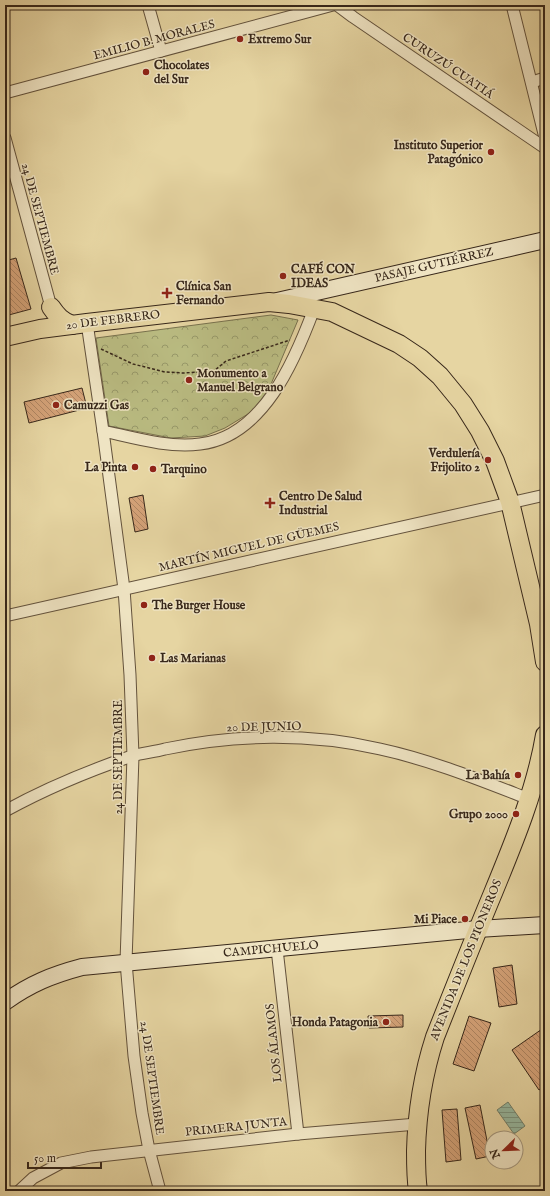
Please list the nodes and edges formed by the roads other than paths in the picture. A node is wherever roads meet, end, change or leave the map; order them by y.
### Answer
1 (148, 5) edge
2 (332, 5) edge
3 (337, 5) edge
4 (512, 5) edge
5 (160, 51) junction
6 (545, 78) edge
7 (532, 82) junction
8 (5, 93) edge
9 (5, 138) edge
10 (545, 138) edge
11 (545, 148) edge
12 (545, 240) edge
13 (323, 291) junction
14 (269, 302) junction
15 (51, 307) junction
16 (314, 309) junction
17 (79, 324) junction
18 (40, 330) junction
19 (5, 338) edge
20 (103, 431) junction
21 (545, 495) edge
22 (510, 502) junction
23 (124, 589) junction
24 (5, 616) edge
25 (545, 662) edge
26 (545, 735) edge
27 (133, 756) junction
28 (528, 799) junction
29 (5, 812) edge
30 (545, 925) edge
31 (478, 929) junction
32 (277, 949) junction
33 (126, 962) junction
34 (5, 1002) edge
35 (417, 1124) junction
36 (298, 1134) junction
37 (149, 1150) junction
38 (19, 1191) edge
39 (160, 1191) edge
40 (418, 1191) edge

1 - 5 street
2 - 5 street, EMILIO B. MORALES
3 - 11 street, CURUZÚ CUATIÁ
4 - 7 street
5 - 8 street, EMILIO B. MORALES
6 - 7 street
7 - 10 street
9 - 15 street, 24 DE SEPTIEMBRE
12 - 13 street, PASAJE GUTIÉRREZ
13 - 14 street, PASAJE GUTIÉRREZ
13 - 16 street
14 - 16 main road, 20 DE FEBRERO
14 - 17 main road, 20 DE FEBRERO
15 - 17 main road
15 - 18 main road
16 - 20 street
16 - 22 main road, 20 DE FEBRERO
17 - 18 main road, 20 DE FEBRERO
17 - 20 street, 24 DE SEPTIEMBRE
18 - 19 main road, 20 DE FEBRERO
20 - 23 street, 24 DE SEPTIEMBRE
21 - 22 street, MARTÍN MIGUEL DE GÜEMES
22 - 23 street, MARTÍN MIGUEL DE GÜEMES
22 - 25 main road
23 - 24 street, MARTÍN MIGUEL DE GÜEMES
23 - 27 street, 24 DE SEPTIEMBRE
26 - 28 main road, AVENIDA DE LOS PIONEROS
27 - 28 street, 20 DE JUNIO
27 - 29 street, 20 DE JUNIO
27 - 33 street, 24 DE SEPTIEMBRE
28 - 31 main road, AVENIDA DE LOS PIONEROS
30 - 31 street, CAMPICHUELO
31 - 32 street, CAMPICHUELO
31 - 35 main road, AVENIDA DE LOS PIONEROS
32 - 33 street, CAMPICHUELO
32 - 36 street, LOS ÁLAMOS
33 - 34 street, CAMPICHUELO
33 - 37 street, 24 DE SEPTIEMBRE
35 - 36 street, PRIMERA JUNTA
35 - 40 main road, AVENIDA DE LOS PIONEROS
36 - 37 street, PRIMERA JUNTA
37 - 38 street, PRIMERA JUNTA
37 - 39 street, 24 DE SEPTIEMBRE

